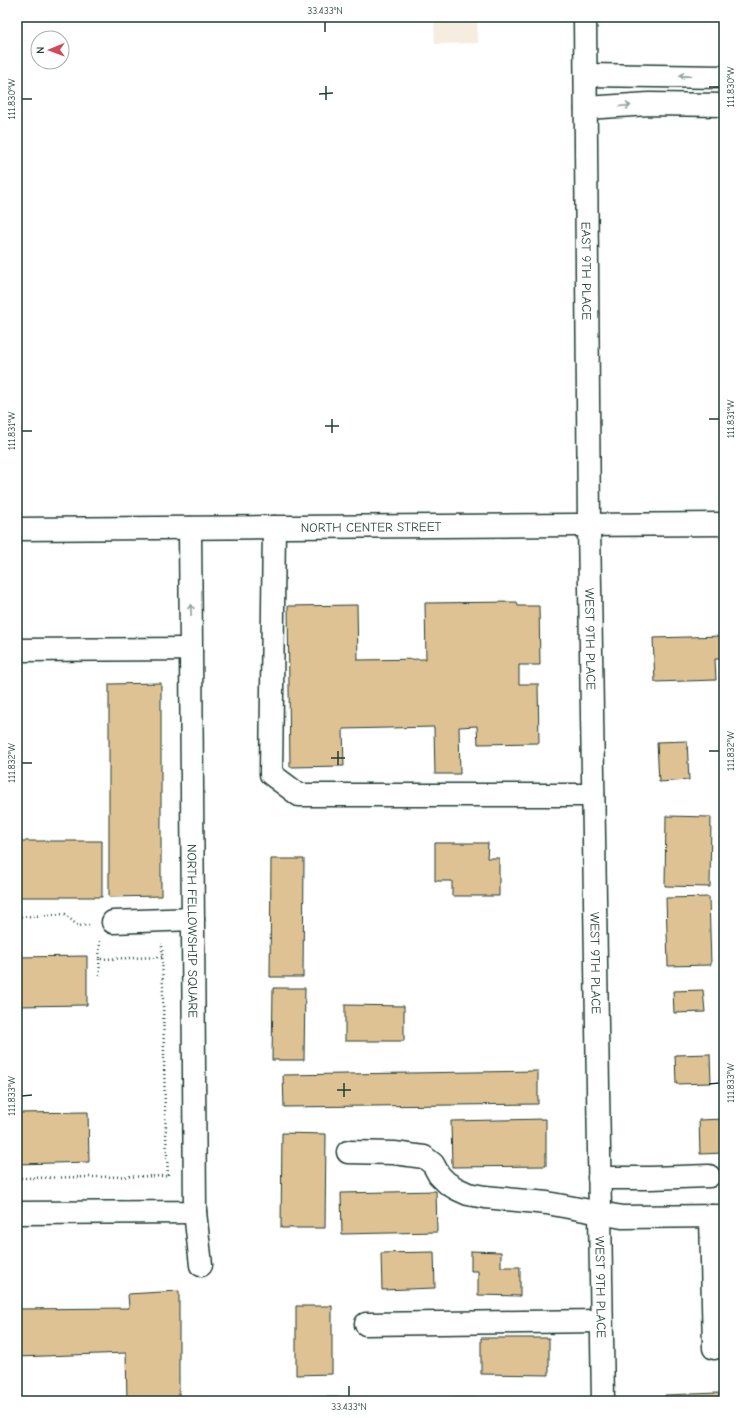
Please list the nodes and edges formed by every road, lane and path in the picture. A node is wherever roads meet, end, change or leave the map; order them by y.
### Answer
1 (585, 17) edge
2 (586, 75) junction
3 (724, 77) edge
4 (724, 105) edge
5 (586, 108) junction
6 (724, 524) edge
7 (589, 525) junction
8 (274, 527) junction
9 (190, 528) junction
10 (17, 529) edge
11 (191, 649) junction
12 (17, 650) edge
13 (593, 795) junction
14 (17, 917) edge
15 (193, 919) junction
16 (162, 920) junction
17 (102, 928) junction
18 (162, 957) junction
19 (99, 959) junction
20 (100, 976) dead end
21 (348, 1152) dead end
22 (709, 1176) dead end
23 (17, 1178) edge
24 (599, 1178) junction
25 (195, 1212) junction
26 (599, 1212) junction
27 (17, 1213) edge
28 (718, 1216) edge
29 (201, 1265) dead end
30 (601, 1321) junction
31 (366, 1324) dead end
32 (714, 1348) dead end
33 (602, 1401) edge

1 - 2 street, EAST 9TH PLACE
3 -> 2 street
2 - 5 street, EAST 9TH PLACE
5 -> 4 street
5 - 7 street, EAST 9TH PLACE
6 - 7 street, NORTH CENTER STREET
7 - 8 street, NORTH CENTER STREET
7 - 13 street, WEST 9TH PLACE
8 - 9 street, NORTH CENTER STREET
8 - 13 street
9 - 10 street, NORTH CENTER STREET
11 -> 9 street, NORTH FELLOWSHIP SQUARE
11 - 12 street
11 - 15 street, NORTH FELLOWSHIP SQUARE
13 - 24 street, WEST 9TH PLACE
14 - 17 path
15 - 16 street
15 - 25 street, NORTH FELLOWSHIP SQUARE
16 - 17 street
16 - 18 path
17 - 19 path
18 - 19 path
18 - 23 path
19 - 20 path
21 - 26 street
22 - 24 street
24 - 26 street, WEST 9TH PLACE
25 - 27 street
25 - 29 street, NORTH FELLOWSHIP SQUARE
26 - 28 street
26 - 30 street, WEST 9TH PLACE
28 - 32 street
30 - 31 street
30 - 33 street, WEST 9TH PLACE

